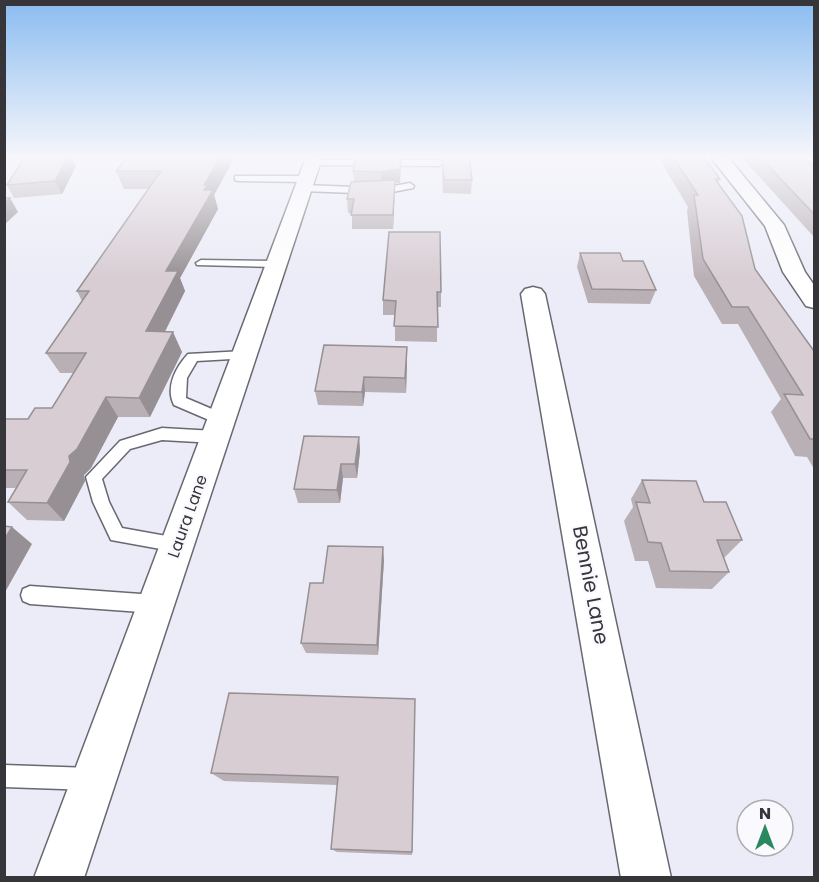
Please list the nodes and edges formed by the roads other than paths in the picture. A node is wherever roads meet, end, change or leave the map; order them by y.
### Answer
1 (300, 196) edge
2 (751, 196) edge
3 (201, 263) dead end
4 (276, 264) junction
5 (533, 294) dead end
6 (814, 301) edge
7 (244, 355) junction
8 (218, 428) junction
9 (177, 544) junction
10 (30, 595) dead end
11 (155, 604) junction
12 (4, 776) edge
13 (94, 779) junction
14 (59, 878) edge
15 (646, 878) edge

1 - 4 street, Laura Lane
2 - 6 street
3 - 4 lane
4 - 7 street, Laura Lane
5 - 15 street, Bennie Lane
7 - 8 street, Laura Lane
7 - 8 lane
8 - 9 street, Laura Lane
8 - 9 lane
9 - 11 street, Laura Lane
10 - 11 lane
11 - 13 street, Laura Lane
12 - 13 lane
13 - 14 street, Laura Lane

